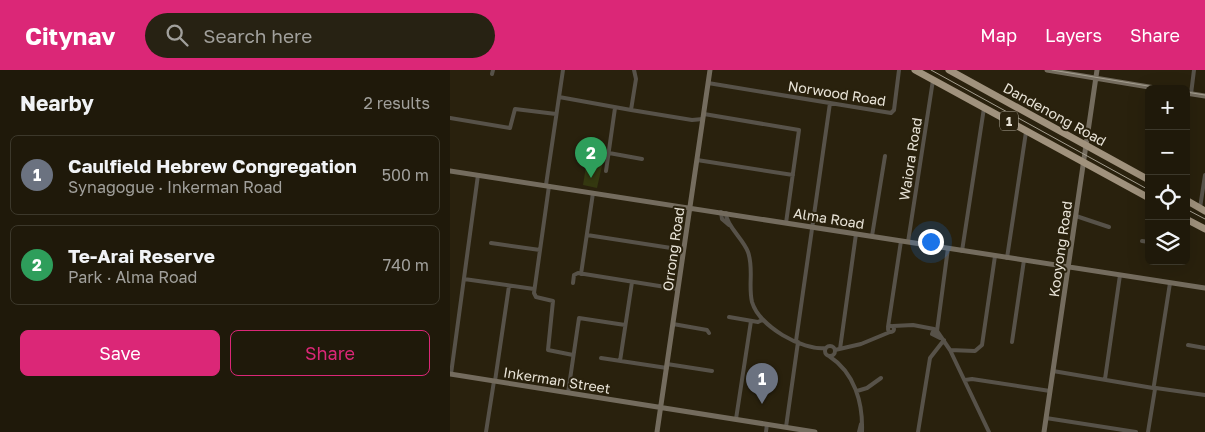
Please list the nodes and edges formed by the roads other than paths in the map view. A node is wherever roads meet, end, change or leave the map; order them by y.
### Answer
1 (561, 70) edge
2 (634, 70) edge
3 (710, 70) edge
4 (915, 70) edge
5 (949, 70) edge
6 (1047, 70) edge
7 (1097, 70) edge
8 (1194, 70) edge
9 (899, 71) edge
10 (1096, 78) junction
11 (933, 80) junction
12 (708, 83) junction
13 (1145, 86) edge
14 (1190, 88) edge
15 (1190, 93) edge
16 (1205, 96) edge
17 (558, 99) junction
18 (830, 103) junction
19 (615, 108) junction
20 (984, 108) junction
21 (631, 110) junction
22 (556, 114) junction
23 (450, 118) edge
24 (703, 119) junction
25 (510, 128) junction
26 (517, 129) dead end
27 (1027, 131) junction
28 (1087, 146) junction
29 (608, 153) junction
30 (885, 156) dead end
31 (642, 158) dead end
32 (697, 160) junction
33 (1084, 162) junction
34 (606, 170) dead end
35 (450, 171) edge
36 (478, 175) junction
37 (793, 175) junction
38 (1205, 175) edge
39 (1145, 178) edge
40 (547, 185) junction
41 (593, 193) junction
42 (1145, 196) edge
43 (1190, 202) edge
44 (690, 208) junction
45 (1203, 210) edge
46 (723, 213) junction
47 (1076, 216) junction
48 (1188, 220) edge
49 (786, 223) junction
50 (812, 227) junction
51 (1109, 227) dead end
52 (1205, 229) edge
53 (856, 234) junction
54 (587, 235) junction
55 (872, 236) junction
56 (901, 241) junction
57 (1142, 241) dead end
58 (1145, 241) edge
59 (908, 242) junction
60 (491, 243) dead end
61 (948, 248) junction
62 (540, 250) junction
63 (684, 250) junction
64 (962, 251) junction
65 (995, 256) junction
66 (1007, 258) junction
67 (1024, 260) junction
68 (1069, 267) junction
69 (581, 274) junction
70 (1120, 275) junction
71 (464, 279) junction
72 (632, 282) junction
73 (573, 283) dead end
74 (1170, 283) junction
75 (509, 286) junction
76 (1205, 288) edge
77 (534, 289) junction
78 (678, 289) junction
79 (729, 317) dead end
80 (762, 320) junction
81 (750, 321) junction
82 (673, 324) junction
83 (625, 325) junction
84 (891, 328) junction
85 (935, 331) junction
86 (709, 333) dead end
87 (944, 340) junction
88 (797, 342) junction
89 (1012, 342) dead end
90 (1188, 345) dead end
91 (812, 347) junction
92 (840, 348) junction
93 (1205, 348) edge
94 (832, 350) junction
95 (950, 350) junction
96 (573, 355) junction
97 (828, 356) junction
98 (602, 358) dead end
99 (620, 361) junction
100 (838, 362) junction
101 (667, 366) junction
102 (712, 371) dead end
103 (1053, 371) junction
104 (450, 374) edge
105 (881, 378) dead end
106 (1105, 379) junction
107 (965, 380) junction
108 (495, 381) junction
109 (1155, 387) junction
110 (857, 391) junction
111 (1050, 391) junction
112 (568, 393) junction
113 (1205, 395) edge
114 (661, 407) junction
115 (1046, 418) junction
116 (736, 419) junction
117 (767, 424) junction
118 (786, 427) junction
119 (486, 432) edge
120 (657, 432) edge
121 (766, 432) edge
122 (815, 432) edge
123 (860, 432) edge
124 (918, 432) edge
125 (989, 432) edge
126 (1044, 432) edge
127 (1136, 432) edge
128 (1148, 432) edge

1 - 17 street
2 - 21 street
3 - 12 street, Orrong Road
4 - 11 highway, Dandenong Road / 1
5 - 28 highway, Dandenong Road / 1
6 - 10 street
7 - 10 street, Kooyong Road
8 - 14 street
9 - 18 street, Norwood Road
10 - 13 street
10 - 28 street, Kooyong Road
11 - 20 highway, Dandenong Road / 1
11 - 59 street, Waiora Road
12 - 18 street, Norwood Road
12 - 24 street, Orrong Road
15 - 16 street
17 - 19 street
17 - 22 street
18 - 50 street
19 - 21 street
19 - 29 street
20 - 27 highway, Dandenong Road / 1
20 - 64 street
21 - 24 street
22 - 25 street
22 - 40 street
23 - 25 street
24 - 32 street, Orrong Road
24 - 37 street
25 - 26 street
27 - 33 highway, Dandenong Road / 1
27 - 66 street
28 - 33 street, Kooyong Road
28 - 39 highway, Dandenong Road / 1
29 - 31 street
29 - 34 street
30 - 55 street
32 - 37 street
32 - 44 street, Orrong Road
33 - 42 highway, Dandenong Road / 1
33 - 47 street, Kooyong Road
35 - 36 street, Alma Road
36 - 40 street, Alma Road
36 - 71 street
37 - 49 street
38 - 45 street
40 - 41 street, Alma Road
40 - 62 street
41 - 44 street, Alma Road
41 - 54 street
43 - 45 highway
44 - 46 street, Alma Road
44 - 63 street, Orrong Road
46 - 49 street, Alma Road
46 - 80 street
47 - 51 street
47 - 68 street, Kooyong Road
48 - 52 highway
49 - 50 street, Alma Road
50 - 53 street, Alma Road
50 - 88 street
53 - 55 street, Alma Road
53 - 92 street
54 - 63 street
54 - 69 street
55 - 56 street, Alma Road
56 - 59 street, Alma Road
56 - 84 street
57 - 58 street
59 - 61 street, Alma Road
60 - 62 street
61 - 64 street, Alma Road
61 - 85 street
62 - 77 street
63 - 78 street, Orrong Road
64 - 65 street, Alma Road
65 - 66 street, Alma Road
65 - 95 street
66 - 67 street, Alma Road
67 - 68 street, Alma Road
67 - 89 street
68 - 70 street, Alma Road
68 - 103 street, Kooyong Road
69 - 72 street
69 - 73 street
70 - 74 street, Alma Road
70 - 106 street
71 - 75 street
71 - 104 street
72 - 78 street
72 - 83 street
74 - 76 street, Alma Road
74 - 109 street
75 - 77 street
75 - 108 street
77 - 96 street
78 - 82 street, Orrong Road
79 - 81 street
80 - 81 street
80 - 88 street
81 - 116 street
82 - 86 street
82 - 101 street, Orrong Road
83 - 96 street
83 - 99 street
84 - 85 street
84 - 92 street
85 - 87 street
87 - 95 street
87 - 124 street
88 - 91 street
88 - 118 street
90 - 93 street
91 - 94 street
91 - 97 street
92 - 94 street
94 - 97 street
94 - 97 street
94 - 100 street
95 - 107 street
96 - 112 street
97 - 100 street
98 - 99 street
99 - 101 street
100 - 110 street
101 - 102 street
101 - 114 street, Orrong Road
103 - 106 street
103 - 111 street, Kooyong Road
104 - 108 street, Inkerman Street
105 - 110 street
106 - 109 street
107 - 111 street
107 - 125 street
108 - 112 street, Inkerman Street
108 - 119 street
109 - 113 street
109 - 128 street
110 - 123 street
111 - 115 street, Kooyong Road
112 - 114 street, Inkerman Street
114 - 116 street, Inkerman Street
114 - 120 street, Orrong Road
115 - 126 street, Kooyong Road
115 - 127 street
116 - 117 street, Inkerman Street
117 - 118 street, Inkerman Street
117 - 121 street
118 - 122 street, Inkerman Street

